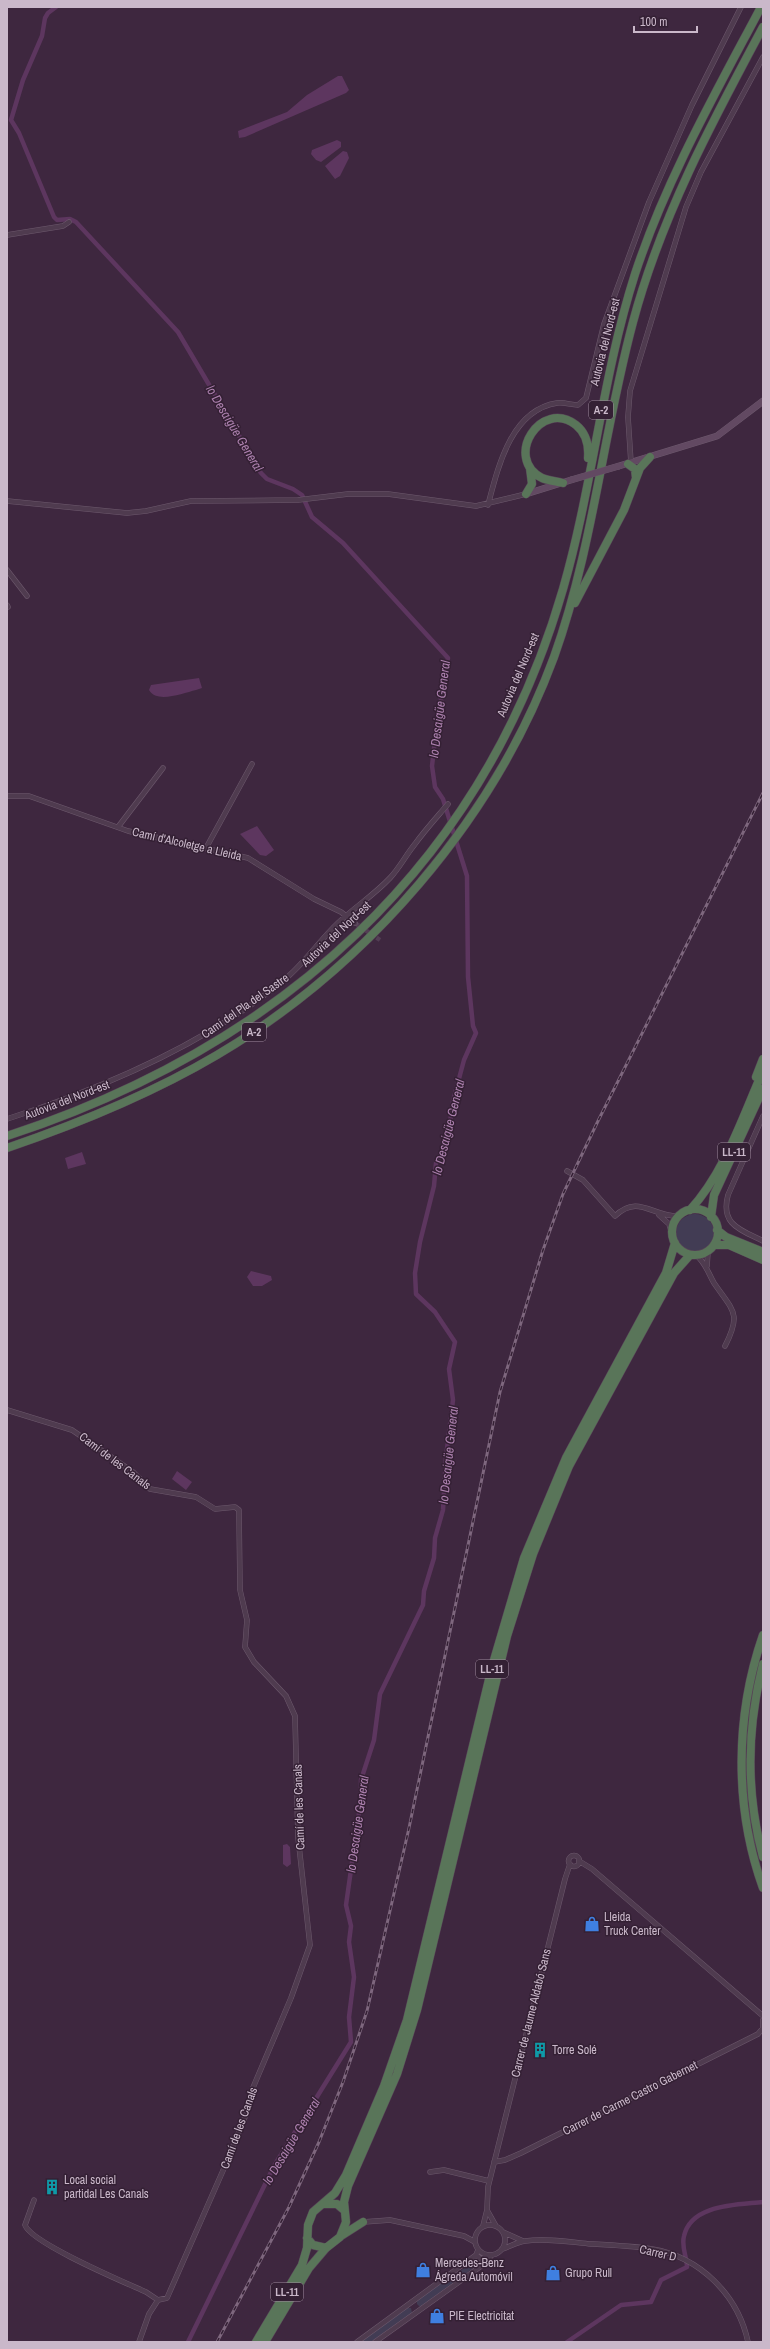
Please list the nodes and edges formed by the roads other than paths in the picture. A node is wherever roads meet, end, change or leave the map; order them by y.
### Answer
1 (741, 7) edge
2 (761, 7) edge
3 (763, 27) edge
4 (763, 57) edge
5 (69, 222) dead end
6 (7, 235) edge
7 (763, 401) edge
8 (650, 457) junction
9 (630, 463) junction
10 (530, 468) junction
11 (636, 478) junction
12 (567, 482) junction
13 (526, 494) junction
14 (7, 501) edge
15 (488, 505) junction
16 (7, 570) edge
17 (27, 596) dead end
18 (558, 608) junction
19 (562, 633) junction
20 (252, 764) dead end
21 (163, 768) dead end
22 (7, 796) edge
23 (448, 804) dead end
24 (118, 828) junction
25 (206, 848) junction
26 (346, 915) junction
27 (355, 923) tunnel mouth
28 (763, 1059) edge
29 (763, 1072) edge
30 (763, 1089) edge
31 (763, 1116) edge
32 (7, 1120) edge
33 (7, 1136) edge
34 (7, 1148) edge
35 (725, 1156) junction
36 (567, 1171) dead end
37 (690, 1210) junction
38 (658, 1214) junction
39 (680, 1216) junction
40 (711, 1217) junction
41 (717, 1230) junction
42 (672, 1234) junction
43 (763, 1241) edge
44 (675, 1243) junction
45 (714, 1245) junction
46 (708, 1251) junction
47 (763, 1252) edge
48 (693, 1255) junction
49 (763, 1260) edge
50 (707, 1266) junction
51 (725, 1346) dead end
52 (7, 1410) edge
53 (763, 1635) edge
54 (763, 1664) edge
55 (763, 1857) edge
56 (579, 1861) junction
57 (570, 1864) junction
58 (763, 1888) edge
59 (763, 2016) edge
60 (763, 2020) edge
61 (763, 2028) edge
62 (494, 2162) junction
63 (430, 2172) dead end
64 (489, 2181) junction
65 (34, 2200) dead end
66 (323, 2204) junction
67 (487, 2210) junction
68 (345, 2213) junction
69 (363, 2222) junction
70 (483, 2226) junction
71 (496, 2226) junction
72 (477, 2231) junction
73 (502, 2231) junction
74 (464, 2236) junction
75 (340, 2237) junction
76 (307, 2238) junction
77 (524, 2241) junction
78 (475, 2242) junction
79 (326, 2248) junction
80 (502, 2249) junction
81 (478, 2250) junction
82 (476, 2255) junction
83 (492, 2255) junction
84 (486, 2263) junction
85 (158, 2300) junction
86 (411, 2303) junction
87 (418, 2311) junction
88 (139, 2342) edge
89 (256, 2342) edge
90 (265, 2342) edge
91 (357, 2342) edge
92 (375, 2342) edge
93 (748, 2342) edge

1 - 15 street
2 - 18 highway, Autovia del Nord-est / A-2
3 - 19 highway, Autovia del Nord-est / A-2
4 - 9 street
5 - 6 street
7 - 8 street
8 - 9 street
8 - 11 highway, A-2
9 - 11 highway
9 - 12 street, bridge
10 - 12 highway
10 - 13 highway, A-2
10 - 18 highway, A-2
11 - 19 highway, A-2
12 - 13 street
13 - 15 street
14 - 15 street
16 - 17 street
18 - 33 highway, Autovia del Nord-est / A-2
19 - 34 highway, Autovia del Nord-est / A-2
20 - 25 street
21 - 24 street
22 - 24 street, Camí d'Alcoletge a Lleida
23 - 26 street, Camí del Pla del Sastre
24 - 25 street, Camí d'Alcoletge a Lleida
25 - 26 street, Camí d'Alcoletge a Lleida
26 - 27 street, Camí d'Alcoletge a Lleida
26 - 32 street, Camí del Pla del Sastre
28 - 35 highway
29 - 35 highway, LL-11
30 - 40 highway, LL-11
31 - 43 street
35 - 37 highway, LL-11
36 - 38 street
37 - 39 highway, LL-11
37 - 40 highway
38 - 39 street
38 - 42 street
39 - 42 highway
40 - 41 highway
41 - 45 highway
41 - 47 highway
42 - 44 highway
44 - 48 highway
44 - 66 highway, LL-11
45 - 46 highway
45 - 49 highway
46 - 48 highway
46 - 50 street
48 - 50 street
48 - 68 highway, LL-11
50 - 51 street
52 - 85 street, Camí de les Canals
53 - 58 highway
54 - 55 highway
56 - 57 street
56 - 57 street
56 - 59 street
57 - 62 street, Carrer de Jaume Aldabó Sans
60 - 61 street
61 - 62 street, Carrer de Carme Castro Gabernet
62 - 64 street, Carrer de Jaume Aldabó Sans
63 - 64 street
64 - 67 street, Carrer de Jaume Aldabó Sans
65 - 85 street
66 - 68 highway
66 - 76 highway, LL-11
67 - 70 street, Carrer de Jaume Aldabó Sans
67 - 71 street
68 - 69 highway
68 - 75 highway, LL-11
69 - 74 street
69 - 75 highway
70 - 71 street
70 - 72 street
71 - 73 street
72 - 74 street
72 - 78 street
73 - 77 street, Carrer D
73 - 80 street
74 - 78 street
75 - 79 highway, LL-11
76 - 79 highway
76 - 89 highway, LL-11
77 - 80 street, Carrer D
77 - 93 street, Carrer D
78 - 81 street
79 - 90 highway, LL-11
80 - 83 street
81 - 82 street
81 - 83 street
82 - 84 street
82 - 86 street
83 - 84 street
84 - 87 street
85 - 88 street, Camí de les Canals
86 - 87 street
86 - 91 street
87 - 92 street

